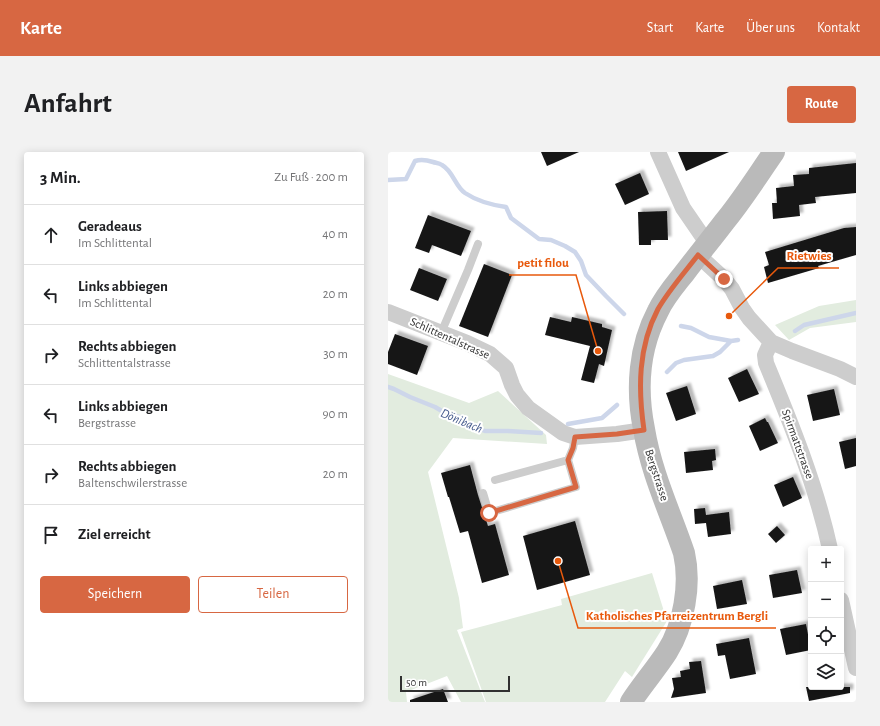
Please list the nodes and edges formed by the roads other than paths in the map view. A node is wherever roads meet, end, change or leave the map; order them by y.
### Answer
1 (658, 152) edge
2 (774, 152) edge
3 (478, 244) dead end
4 (703, 249) junction
5 (388, 312) edge
6 (441, 333) junction
7 (771, 342) junction
8 (856, 377) edge
9 (644, 430) junction
10 (575, 437) junction
11 (568, 460) junction
12 (495, 480) dead end
13 (483, 493) dead end
14 (829, 546) edge
15 (844, 614) edge
16 (856, 668) edge
17 (631, 702) edge

1 - 4 street
2 - 4 street, Bergstrasse
3 - 6 lane
4 - 7 street
4 - 9 street, Bergstrasse
5 - 6 street, Schlittentalstrasse
6 - 10 street, Schlittentalstrasse
7 - 8 street
7 - 14 street, Spirmattstrasse
9 - 10 street, Schlittentalstrasse
9 - 17 street, Bergstrasse
10 - 11 lane
11 - 12 lane
11 - 13 lane
15 - 16 street

